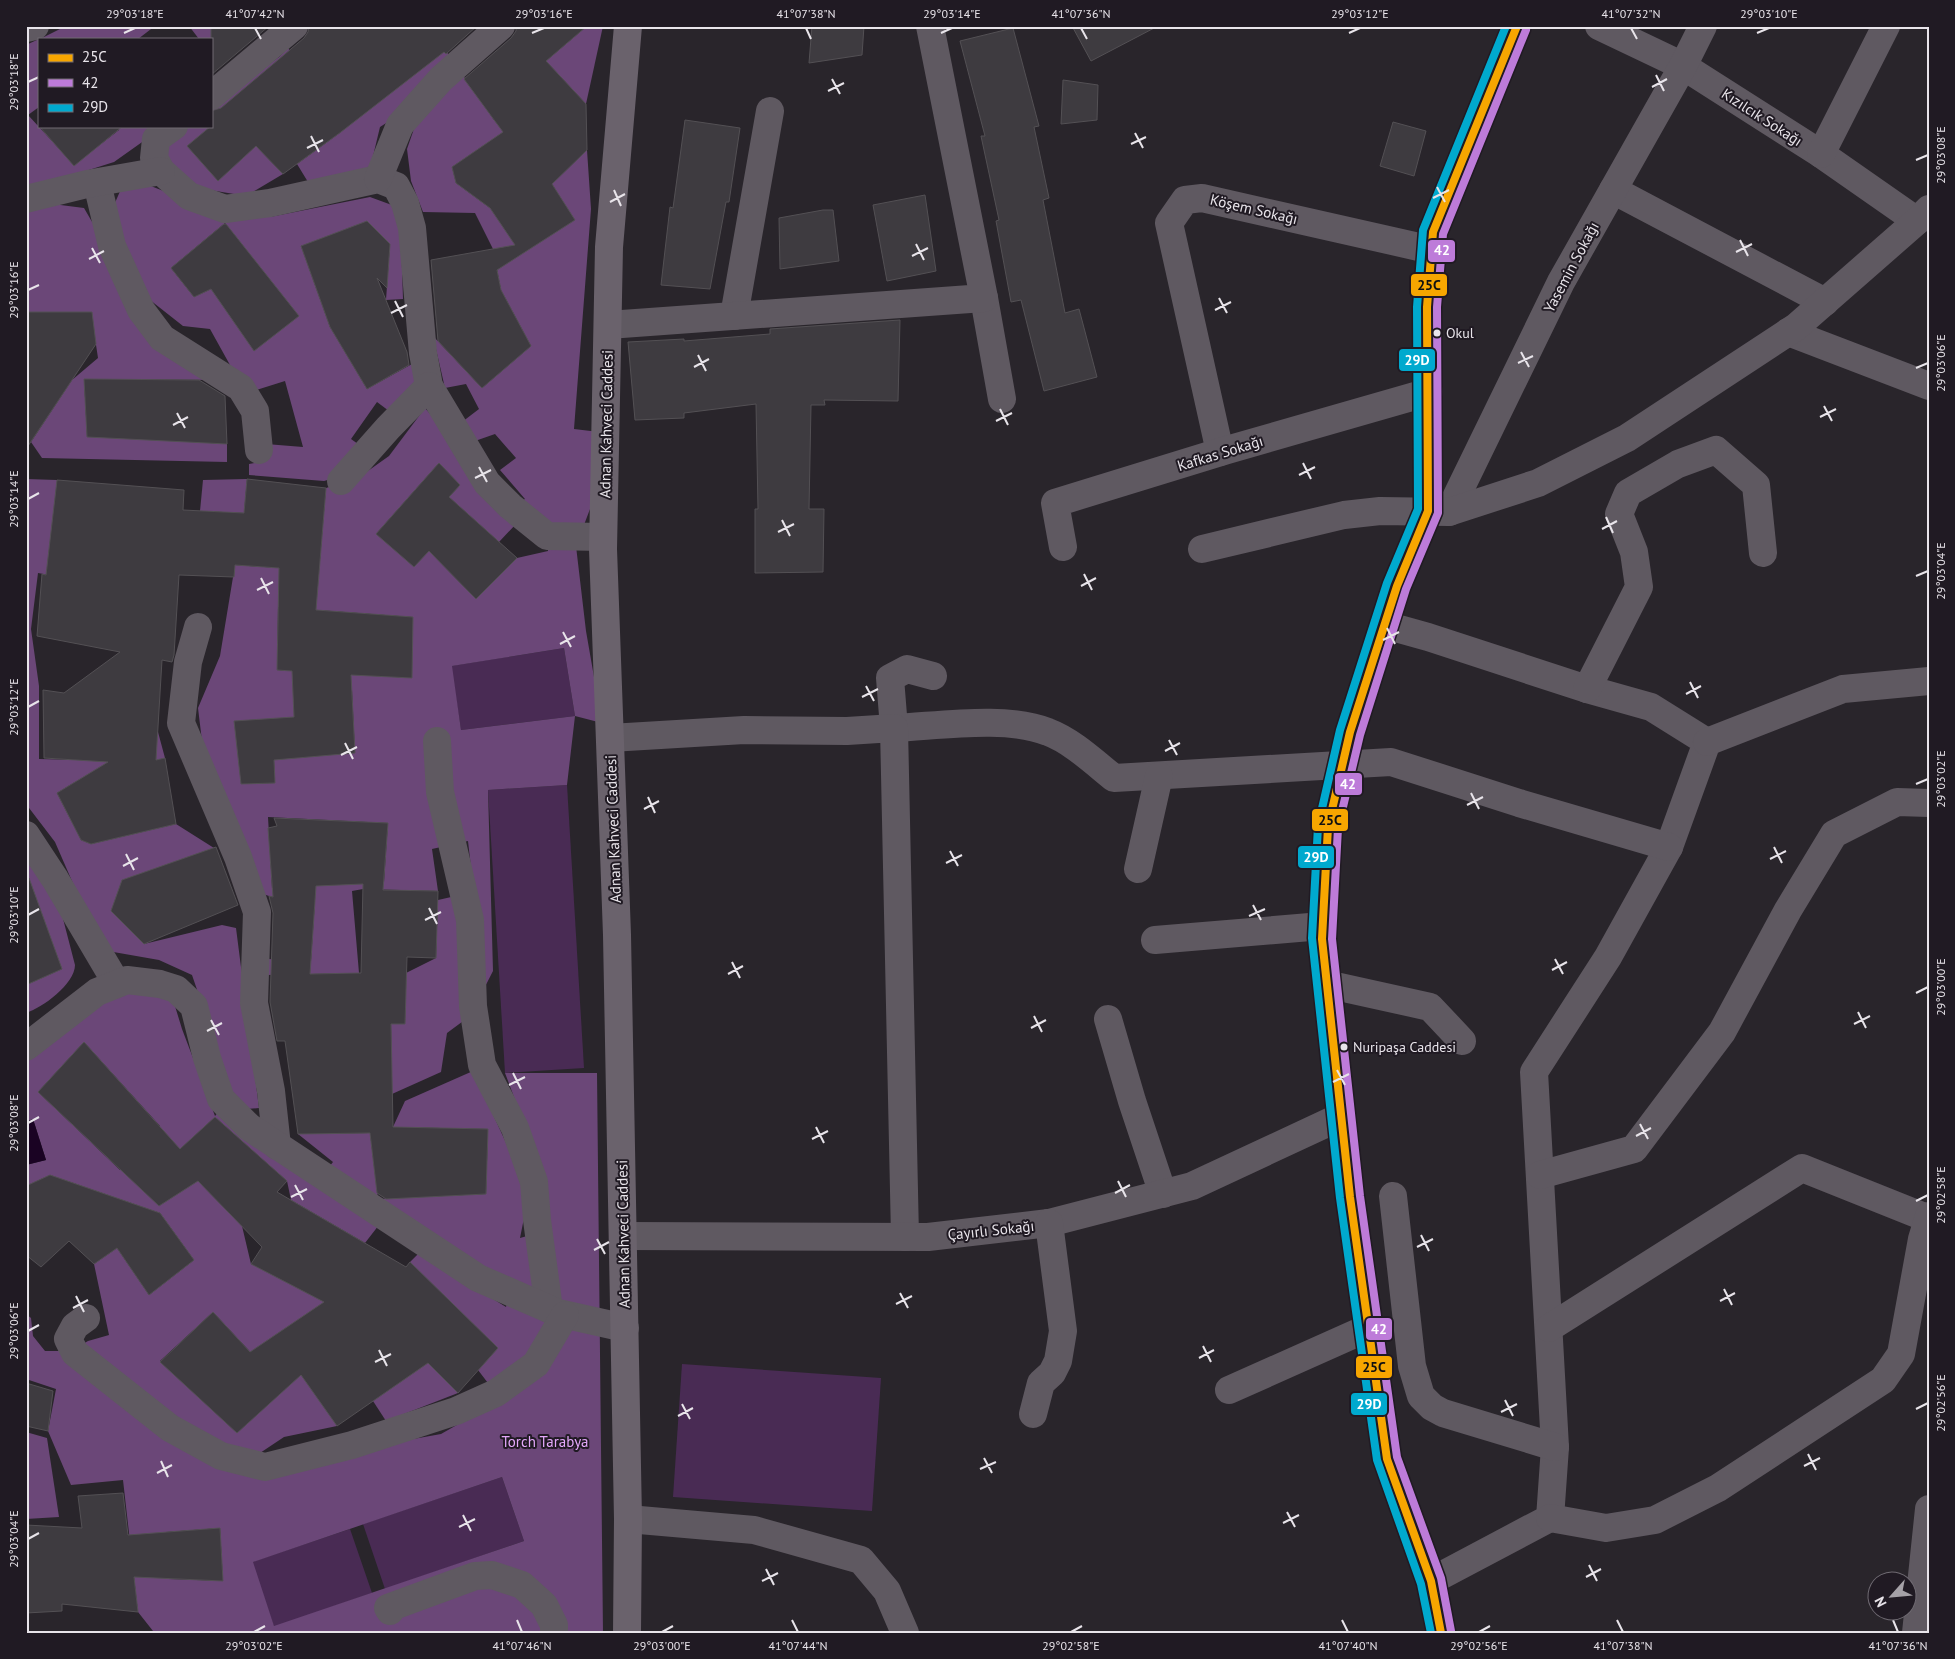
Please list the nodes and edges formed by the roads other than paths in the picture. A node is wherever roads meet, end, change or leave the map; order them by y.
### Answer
1 (35, 26) edge
2 (294, 26) edge
3 (501, 26) edge
4 (628, 26) edge
5 (930, 26) edge
6 (1517, 26) edge
7 (1599, 26) edge
8 (1703, 26) edge
9 (1886, 26) edge
10 (26, 28) edge
11 (1683, 66) junction
12 (212, 95) edge
13 (770, 110) dead end
14 (171, 128) edge
15 (1821, 154) junction
16 (161, 171) junction
17 (378, 179) junction
18 (96, 183) junction
19 (1613, 190) junction
20 (26, 199) edge
21 (1923, 215) edge
22 (1432, 250) junction
23 (984, 298) junction
24 (1825, 302) junction
25 (734, 316) junction
26 (608, 325) junction
27 (1788, 332) junction
28 (429, 386) junction
29 (1929, 386) edge
30 (1429, 392) junction
31 (1002, 399) dead end
32 (259, 450) dead end
33 (1220, 452) junction
34 (342, 481) dead end
35 (1439, 512) junction
36 (603, 537) junction
37 (1063, 547) dead end
38 (1202, 548) dead end
39 (1763, 553) dead end
40 (1385, 625) junction
41 (198, 627) dead end
42 (933, 676) dead end
43 (1929, 681) edge
44 (1586, 690) junction
45 (894, 728) junction
46 (610, 738) junction
47 (437, 741) dead end
48 (1707, 742) junction
49 (1343, 764) junction
50 (1159, 776) junction
51 (1929, 803) edge
52 (26, 835) edge
53 (1668, 846) junction
54 (1138, 869) dead end
55 (1322, 926) junction
56 (1155, 940) dead end
57 (117, 984) junction
58 (1326, 984) junction
59 (1108, 1019) dead end
60 (1462, 1041) dead end
61 (26, 1047) edge
62 (1340, 1118) junction
63 (277, 1146) junction
64 (1540, 1175) junction
65 (1163, 1194) junction
66 (1393, 1196) dead end
67 (1928, 1217) edge
68 (1049, 1223) junction
69 (623, 1236) junction
70 (905, 1237) junction
71 (557, 1312) junction
72 (86, 1318) dead end
73 (624, 1328) junction
74 (1368, 1328) junction
75 (1548, 1328) junction
76 (1229, 1390) dead end
77 (1033, 1414) dead end
78 (1555, 1447) junction
79 (1929, 1509) edge
80 (1550, 1518) junction
81 (628, 1519) junction
82 (1431, 1581) junction
83 (390, 1611) dead end
84 (554, 1633) edge
85 (626, 1633) edge
86 (905, 1633) edge
87 (1441, 1633) edge
88 (1916, 1633) edge

1 - 10 street
2 - 12 street
3 - 17 street
4 - 26 main road, Adnan Kahveci Caddesi
5 - 23 street
6 - 22 street
7 - 11 street, Kızılcık Sokağı
8 - 11 street, Yasemin Sokağı
9 - 15 street
11 - 15 street, Kızılcık Sokağı
11 - 19 street, Yasemin Sokağı
13 - 25 street
14 - 16 street
15 - 21 street, Kızılcık Sokağı
16 - 17 street
16 - 18 street
17 - 28 street
18 - 20 street
18 - 32 street
19 - 24 street
19 - 35 street, Yasemin Sokağı
21 - 24 street
22 - 30 street
22 - 33 street, Köşem Sokağı
23 - 25 street
23 - 31 street
24 - 27 street
25 - 26 street
26 - 36 main road, Adnan Kahveci Caddesi
27 - 29 street
27 - 35 street
28 - 34 street
28 - 36 street
30 - 33 street, Kafkas Sokağı
30 - 35 street
33 - 37 street, Kafkas Sokağı
35 - 38 street
35 - 40 street
36 - 46 main road, Adnan Kahveci Caddesi
39 - 44 street
40 - 44 street
40 - 49 street
41 - 63 street
42 - 45 street
43 - 48 street
44 - 48 street
45 - 46 street
45 - 50 street
45 - 70 street
46 - 69 main road, Adnan Kahveci Caddesi
47 - 71 street
48 - 53 street
49 - 50 street
49 - 53 street
49 - 55 street
50 - 54 street
51 - 64 street
52 - 57 street
53 - 64 street
55 - 56 street
55 - 58 street
57 - 61 street
57 - 63 street
58 - 60 street
58 - 62 street
59 - 65 street
62 - 65 street, Çayırlı Sokağı
62 - 74 street
63 - 71 street
64 - 75 street
65 - 68 street, Çayırlı Sokağı
66 - 78 street
67 - 75 street
67 - 80 street
68 - 70 street, Çayırlı Sokağı
68 - 77 street
69 - 70 street, Çayırlı Sokağı
69 - 73 main road, Adnan Kahveci Caddesi
71 - 72 street
71 - 73 street
73 - 81 main road, Adnan Kahveci Caddesi
74 - 76 street
74 - 82 street
75 - 78 street
78 - 80 street
79 - 88 street
80 - 82 street
81 - 85 main road, Adnan Kahveci Caddesi
81 - 86 street
82 - 87 street
83 - 84 street

